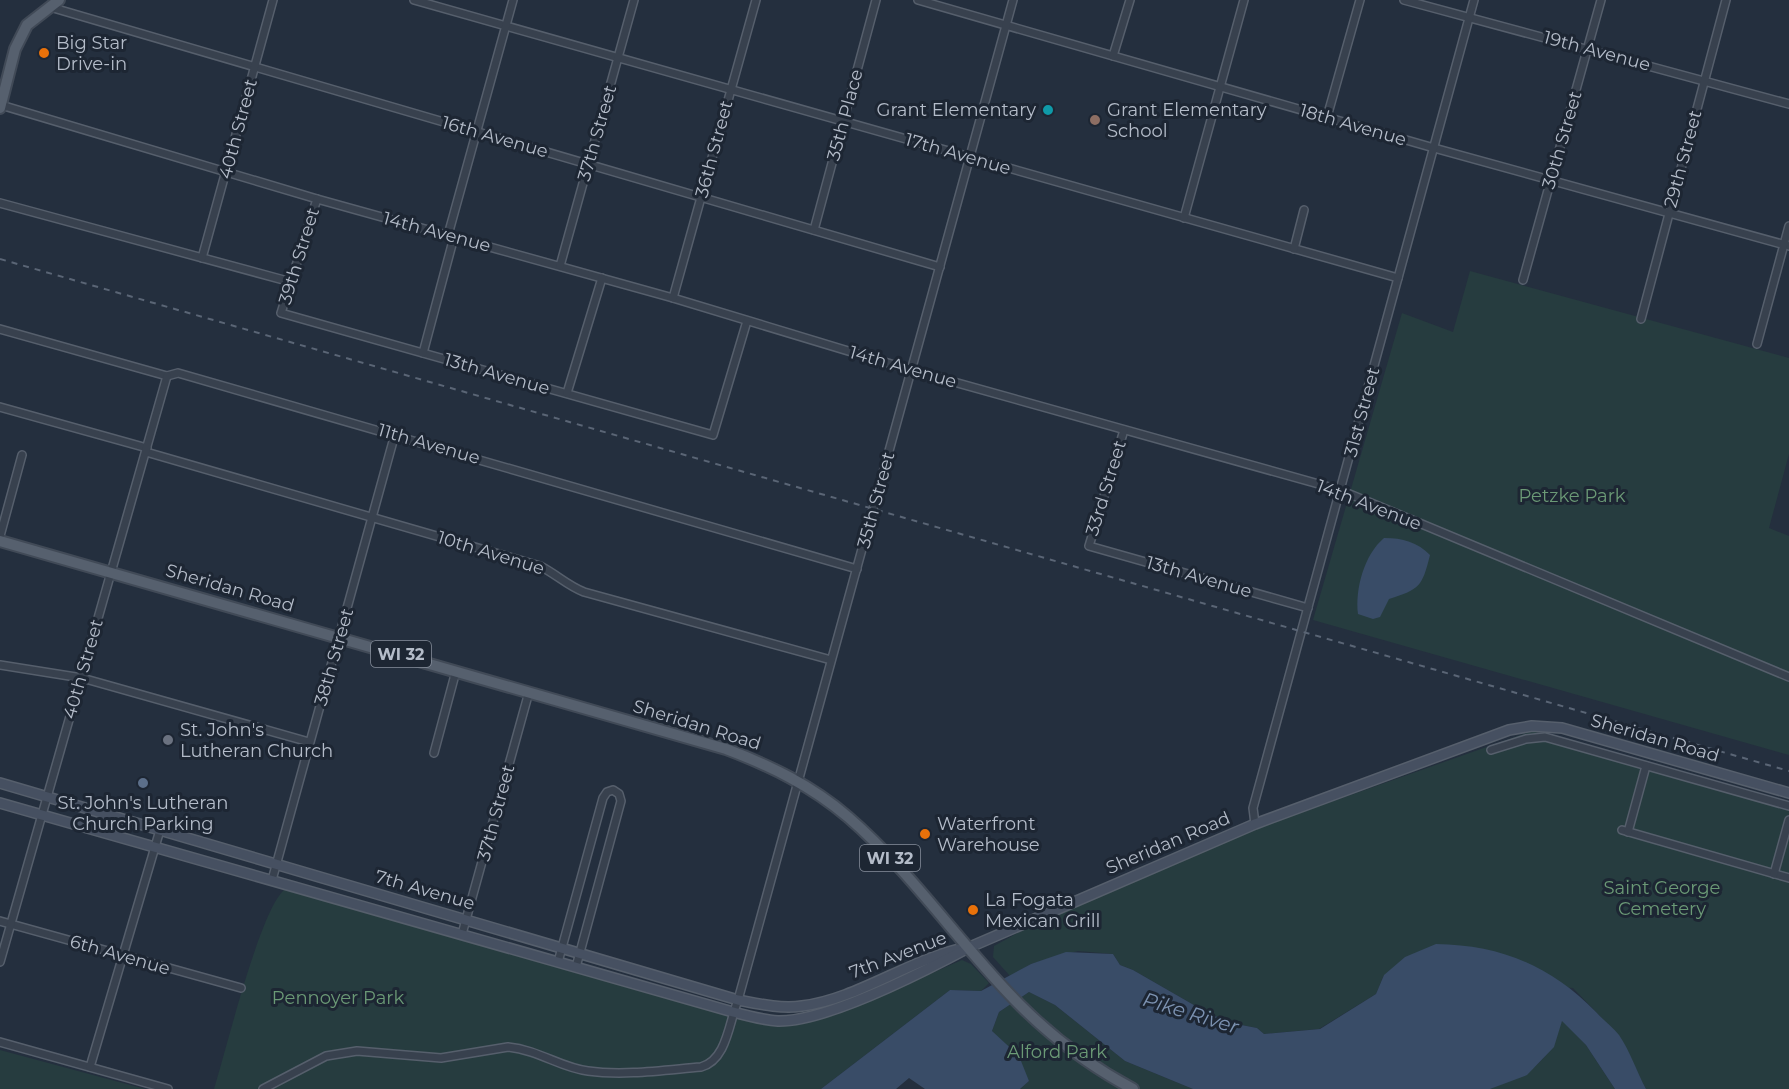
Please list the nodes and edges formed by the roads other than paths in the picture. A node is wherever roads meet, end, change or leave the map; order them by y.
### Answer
1 (59, 0) edge
2 (273, 0) edge
3 (414, 0) edge
4 (513, 0) edge
5 (634, 0) edge
6 (756, 0) edge
7 (876, 0) edge
8 (918, 0) edge
9 (1013, 0) edge
10 (1130, 0) edge
11 (1244, 0) edge
12 (1360, 0) edge
13 (1404, 0) edge
14 (1474, 0) edge
15 (1601, 0) edge
16 (1726, 0) edge
17 (49, 7) junction
18 (1469, 17) junction
19 (506, 26) junction
20 (1006, 26) junction
21 (1587, 49) junction
22 (1113, 56) junction
23 (618, 58) junction
24 (255, 67) junction
25 (1704, 80) junction
26 (1220, 87) junction
27 (731, 90) junction
28 (1789, 104) edge
29 (0, 107) edge
30 (1327, 117) junction
31 (843, 121) junction
32 (477, 132) junction
33 (1434, 148) junction
34 (970, 157) junction
35 (588, 164) junction
36 (226, 172) junction
37 (1550, 179) junction
38 (701, 197) junction
39 (317, 199) junction
40 (0, 203) edge
41 (1304, 210) dead end
42 (1668, 212) junction
43 (1184, 218) junction
44 (1789, 226) edge
45 (814, 230) junction
46 (451, 236) junction
47 (1786, 246) edge
48 (1294, 249) junction
49 (202, 258) junction
50 (560, 266) junction
51 (940, 267) junction
52 (602, 278) junction
53 (1398, 278) junction
54 (1522, 280) dead end
55 (291, 282) junction
56 (673, 298) junction
57 (281, 313) joint
58 (1641, 319) dead end
59 (747, 321) junction
60 (0, 329) edge
61 (1757, 344) dead end
62 (423, 353) junction
63 (911, 370) junction
64 (167, 375) junction
65 (567, 393) junction
66 (0, 407) edge
67 (1124, 430) junction
68 (395, 434) junction
69 (146, 450) junction
70 (22, 455) dead end
71 (1340, 490) junction
72 (371, 517) junction
73 (0, 538) edge
74 (1089, 546) joint
75 (857, 569) junction
76 (110, 572) junction
77 (1308, 608) junction
78 (340, 636) junction
79 (831, 660) junction
80 (0, 664) edge
81 (456, 671) junction
82 (1789, 677) edge
83 (82, 678) junction
84 (528, 692) junction
85 (309, 742) junction
86 (1491, 750) dead end
87 (434, 753) dead end
88 (1646, 766) junction
89 (798, 781) junction
90 (0, 783) edge
91 (1789, 793) edge
92 (47, 795) junction
93 (0, 803) edge
94 (1789, 807) edge
95 (41, 815) junction
96 (1789, 820) edge
97 (1255, 824) junction
98 (160, 830) junction
99 (156, 846) junction
100 (276, 865) junction
101 (1774, 874) junction
102 (1789, 878) edge
103 (272, 880) junction
104 (466, 919) junction
105 (0, 921) edge
106 (12, 924) junction
107 (462, 934) junction
108 (970, 947) junction
109 (562, 948) junction
110 (580, 953) junction
111 (123, 955) junction
112 (0, 962) edge
113 (558, 962) junction
114 (576, 967) junction
115 (241, 988) dead end
116 (738, 1000) junction
117 (733, 1012) junction
118 (0, 1042) edge
119 (90, 1067) junction
120 (168, 1089) edge
121 (263, 1089) edge
122 (1133, 1089) edge

1 - 17 main road
2 - 24 street, 40th Street
3 - 19 street, 17th Avenue
4 - 19 street
5 - 23 street, 37th Street
6 - 27 street, 36th Street
7 - 31 street, 35th Place
8 - 20 street, 18th Avenue
9 - 20 street, 35th Street
10 - 22 street
11 - 26 street
12 - 30 street
13 - 18 street, 19th Avenue
14 - 18 street, 31st Street
15 - 21 street, 30th Street
16 - 25 street, 29th Street
17 - 24 street, 16th Avenue
17 - 29 main road
18 - 21 street, 19th Avenue
18 - 33 street, 31st Street
19 - 23 street, 17th Avenue
19 - 32 street
20 - 22 street, 18th Avenue
20 - 34 street, 35th Street
21 - 25 street, 19th Avenue
21 - 37 street, 30th Street
22 - 26 street, 18th Avenue
23 - 27 street, 17th Avenue
23 - 35 street, 37th Street
24 - 32 street, 16th Avenue
24 - 36 street, 40th Street
25 - 28 street, 19th Avenue
25 - 42 street, 29th Street
26 - 30 street, 18th Avenue
26 - 43 street
27 - 31 street, 17th Avenue
27 - 38 street, 36th Street
29 - 36 street, 14th Avenue
30 - 33 street, 18th Avenue
31 - 34 street, 17th Avenue
31 - 45 street, 35th Place
32 - 35 street, 16th Avenue
32 - 46 street
33 - 37 street, 18th Avenue
33 - 53 street, 31st Street
34 - 43 street, 17th Avenue
34 - 51 street, 35th Street
35 - 38 street, 16th Avenue
35 - 50 street, 37th Street
36 - 39 street, 14th Avenue
36 - 49 street, 40th Street
37 - 42 street, 18th Avenue
37 - 54 street, 30th Street
38 - 45 street, 16th Avenue
38 - 56 street, 36th Street
39 - 46 street, 14th Avenue
39 - 55 street, 39th Street
40 - 49 street
41 - 48 street
42 - 47 street, 18th Avenue
42 - 58 street, 29th Street
43 - 48 street, 17th Avenue
44 - 47 street
45 - 51 street, 16th Avenue
46 - 50 street, 14th Avenue
46 - 62 street
47 - 61 street
48 - 53 street, 17th Avenue
49 - 55 street
50 - 52 street, 14th Avenue
51 - 63 street, 35th Street
52 - 56 street, 14th Avenue
52 - 65 street
53 - 71 street, 31st Street
55 - 57 street, 39th Street
56 - 59 street, 14th Avenue
57 - 62 street, 13th Avenue
59 - 63 street, 14th Avenue
59 - 65 street, 13th Avenue
60 - 64 street, 11th Avenue
62 - 65 street, 13th Avenue
63 - 67 street, 14th Avenue
63 - 75 street, 35th Street
64 - 68 street, 11th Avenue
64 - 69 street, 40th Street
66 - 69 street, 10th Avenue
67 - 71 street, 14th Avenue
67 - 74 street, 33rd Street
68 - 72 street, 38th Street
68 - 75 street, 11th Avenue
69 - 72 street, 10th Avenue
69 - 76 street, 40th Street
70 - 73 street
71 - 77 street, 31st Street
71 - 82 street, 14th Avenue
72 - 78 street, 38th Street
72 - 79 street, 10th Avenue
73 - 76 main road, Sheridan Road / WI 32
74 - 77 street, 13th Avenue
75 - 79 street, 35th Street
76 - 78 main road, Sheridan Road / WI 32
76 - 83 street, 40th Street
77 - 97 street, 31st Street
78 - 81 main road, Sheridan Road / WI 32
78 - 85 street, 38th Street
79 - 89 street, 35th Street
80 - 83 street
81 - 84 main road, Sheridan Road / WI 32
81 - 87 street
83 - 85 street
83 - 92 street, 40th Street
84 - 89 main road, Sheridan Road / WI 32
84 - 104 street, 37th Street
85 - 100 street, 38th Street
86 - 88 street
88 - 94 street
88 - 101 street
89 - 108 main road, Sheridan Road / WI 32
89 - 116 street, 35th Street
90 - 92 street, 7th Avenue
91 - 97 street, Sheridan Road
92 - 95 street, 40th Street
92 - 98 street, 7th Avenue
93 - 95 street, 7th Avenue
95 - 99 street, 7th Avenue
95 - 106 street, 40th Street
96 - 101 street
97 - 108 street, Sheridan Road
98 - 99 street
98 - 100 street, 7th Avenue
99 - 103 street, 7th Avenue
99 - 111 street
100 - 103 street, 38th Street
100 - 104 street, 7th Avenue
101 - 102 street
103 - 107 street, 7th Avenue
104 - 107 street, 37th Street
104 - 109 street, 7th Avenue
105 - 106 street, 6th Avenue
106 - 111 street, 6th Avenue
106 - 112 street, 40th Street
107 - 113 street, 7th Avenue
108 - 116 street, 7th Avenue
108 - 117 street, 7th Avenue
108 - 122 main road, WI 32
109 - 110 street, 7th Avenue
109 - 110 street
109 - 113 street
110 - 114 street
110 - 116 street, 7th Avenue
111 - 115 street, 6th Avenue
111 - 119 street
113 - 114 street, 7th Avenue
114 - 117 street, 7th Avenue
116 - 117 street, 35th Street
117 - 121 street, 35th Street
118 - 119 street
119 - 120 street

